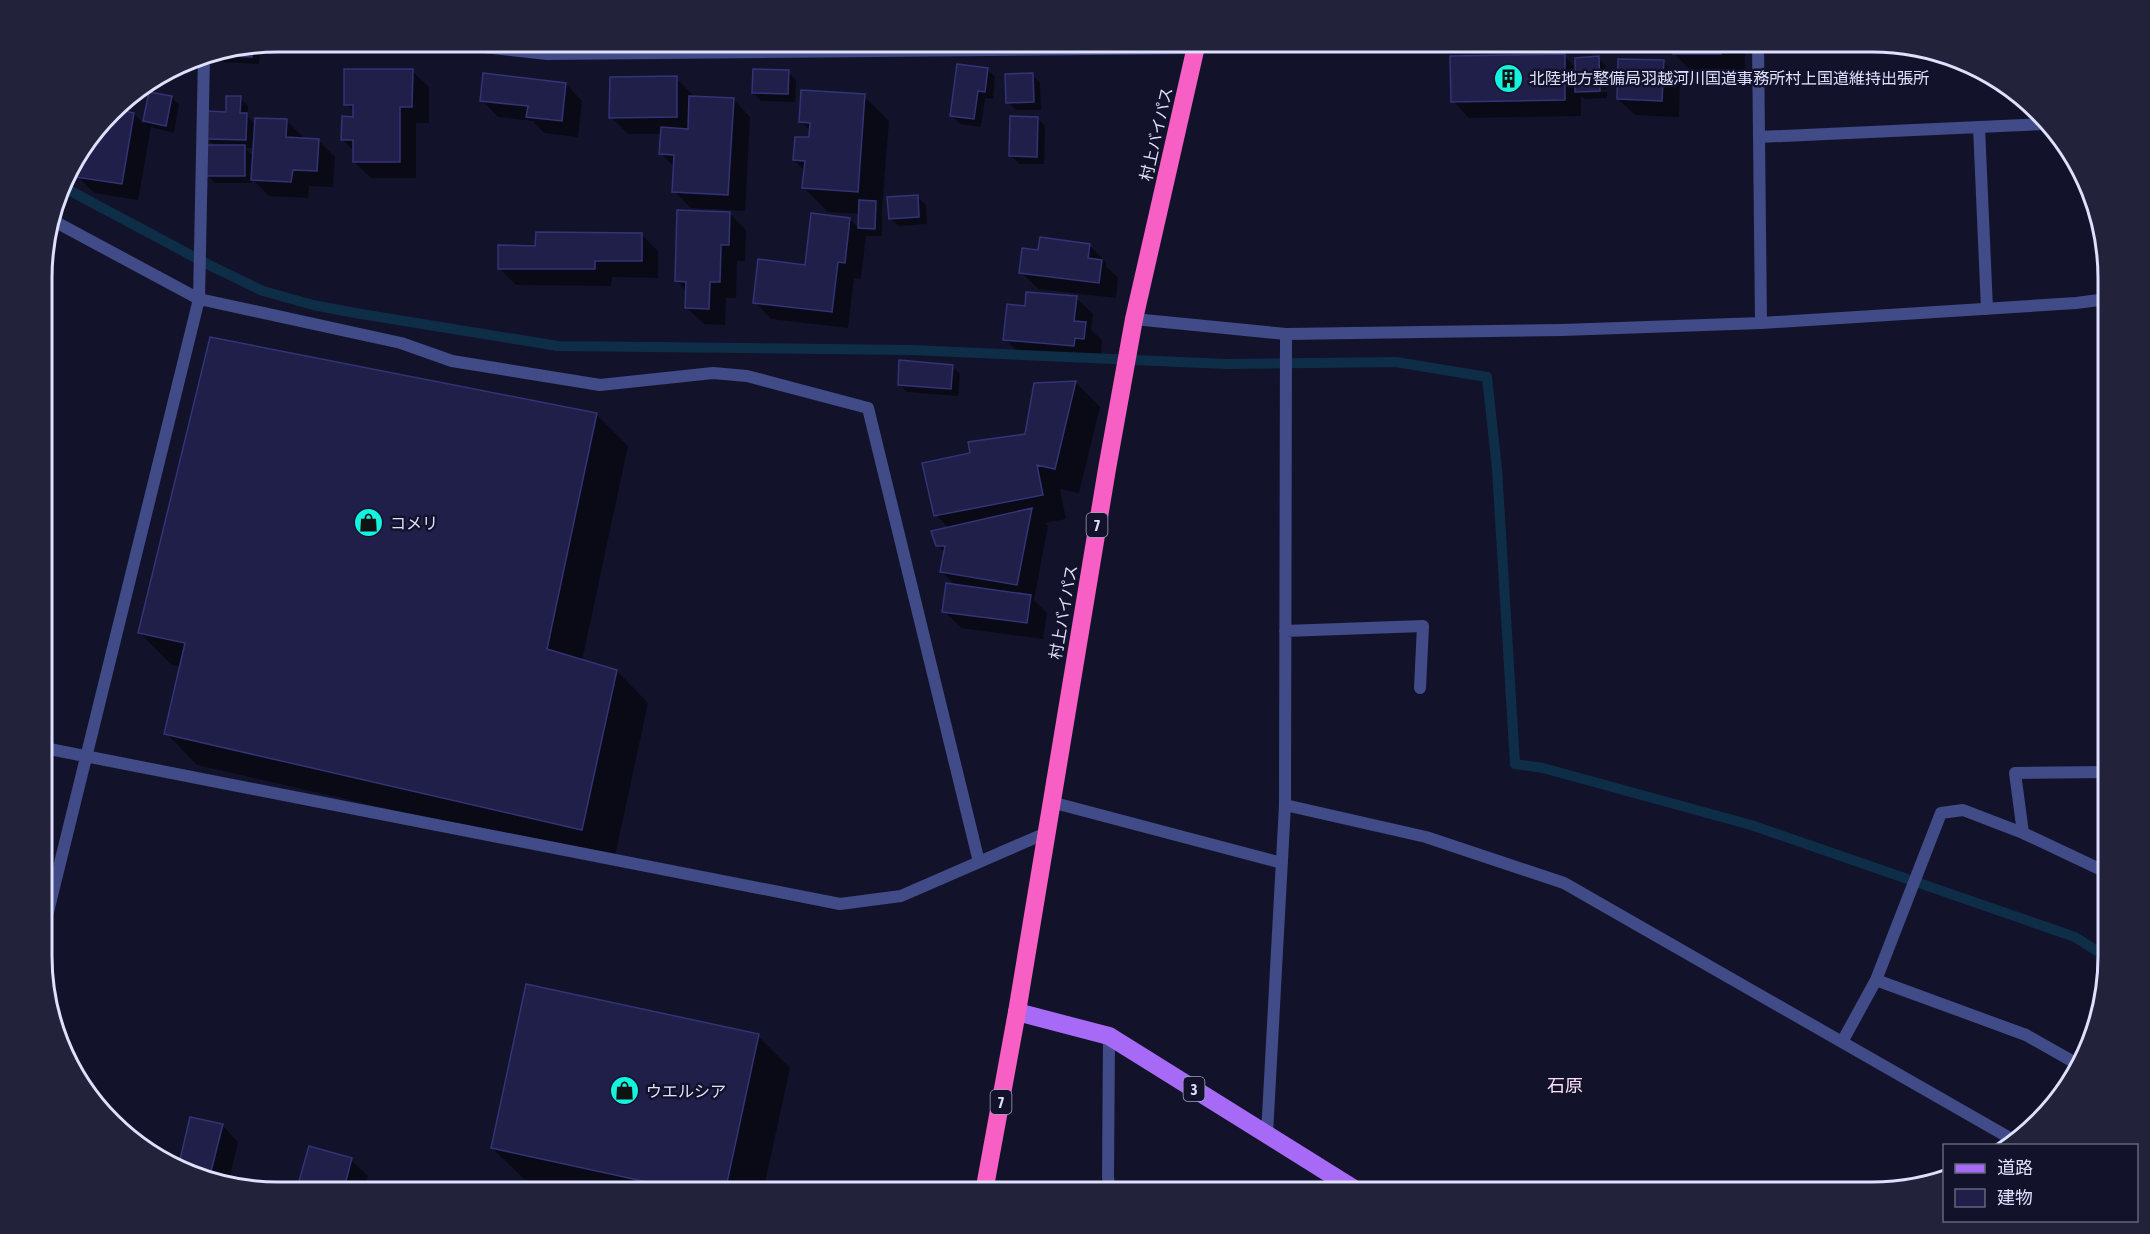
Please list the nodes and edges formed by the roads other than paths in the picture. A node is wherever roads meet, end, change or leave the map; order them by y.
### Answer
1 (1194, 52) edge
2 (1758, 52) edge
3 (204, 65) edge
4 (2036, 124) edge
5 (1979, 127) junction
6 (1759, 137) junction
7 (59, 224) edge
8 (199, 299) junction
9 (2098, 300) edge
10 (1987, 309) junction
11 (1134, 318) junction
12 (1761, 323) junction
13 (1286, 334) junction
14 (1285, 631) junction
15 (1420, 688) dead end
16 (52, 750) edge
17 (86, 757) junction
18 (2098, 772) edge
19 (1051, 802) junction
20 (1285, 805) junction
21 (1046, 833) junction
22 (2023, 833) junction
23 (978, 862) junction
24 (1282, 863) junction
25 (2098, 868) edge
26 (52, 895) edge
27 (1876, 980) junction
28 (1017, 1012) junction
29 (1109, 1036) junction
30 (1842, 1042) junction
31 (2071, 1061) edge
32 (1267, 1134) junction
33 (2007, 1136) edge
34 (986, 1182) edge
35 (1109, 1182) edge
36 (1343, 1182) edge

1 - 11 highway, 村上バイパス / 7
2 - 6 street
3 - 8 street
4 - 5 street
5 - 6 street
5 - 10 street
6 - 12 street
7 - 8 street
8 - 17 street
8 - 23 street
9 - 10 street
10 - 12 street
11 - 13 street
11 - 19 highway, 村上バイパス / 7
12 - 13 street
13 - 14 street
14 - 15 street
14 - 20 street
16 - 17 street
17 - 23 street
17 - 26 street
18 - 22 street
19 - 21 highway, 村上バイパス / 7
19 - 24 street
20 - 24 street
20 - 30 street
21 - 23 street
21 - 28 highway, 村上バイパス / 7
22 - 25 street
22 - 27 street
24 - 32 street
27 - 30 street
27 - 31 street
28 - 29 main road, 3
28 - 34 highway, 村上バイパス / 7
29 - 32 main road, 3
29 - 35 street
30 - 33 street
32 - 36 main road, 3

